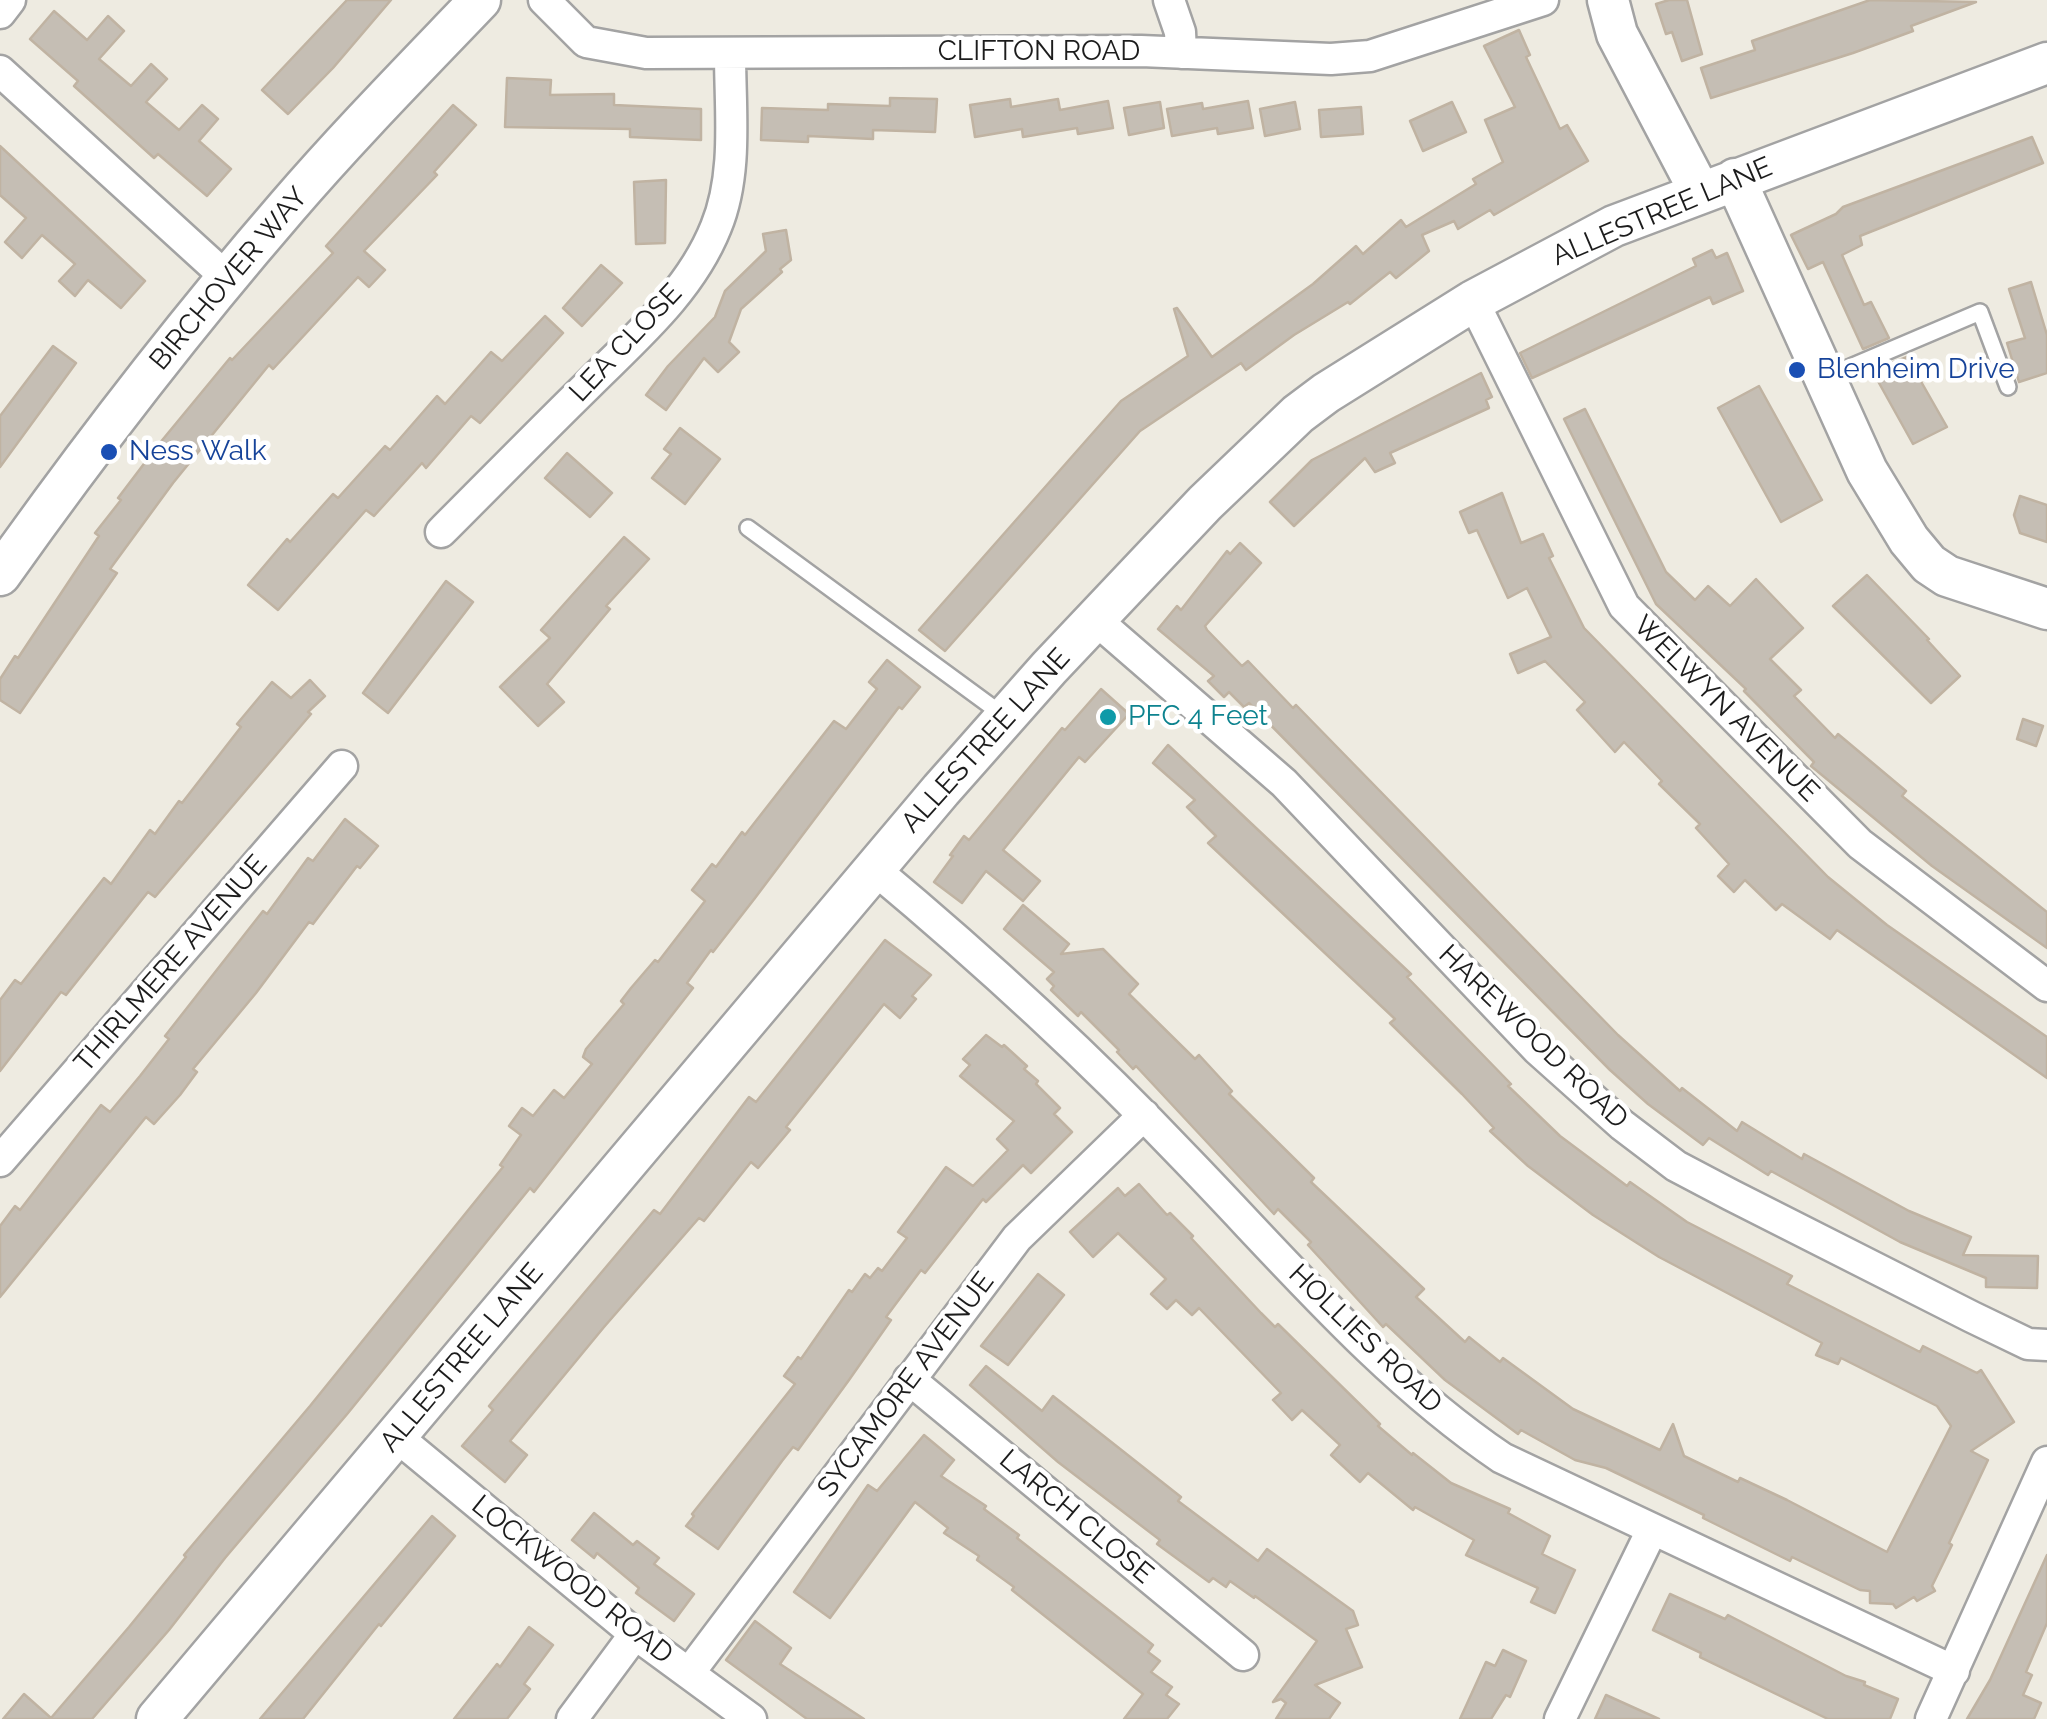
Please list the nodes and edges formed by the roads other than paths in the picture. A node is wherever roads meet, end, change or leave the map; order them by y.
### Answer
1 (10, 0) edge
2 (480, 0) edge
3 (544, 0) edge
4 (1169, 0) edge
5 (1543, 0) edge
6 (1608, 0) edge
7 (0, 13) edge
8 (1181, 53) junction
9 (730, 54) junction
10 (2047, 63) edge
11 (0, 71) edge
12 (1718, 186) junction
13 (227, 278) junction
14 (1473, 301) junction
15 (1823, 379) junction
16 (2008, 387) dead end
17 (748, 528) dead end
18 (441, 532) dead end
19 (0, 575) edge
20 (2047, 609) edge
21 (1096, 620) junction
22 (1006, 717) junction
23 (342, 766) dead end
24 (874, 868) junction
25 (2047, 986) edge
26 (1144, 1115) junction
27 (0, 1161) edge
28 (2047, 1345) edge
29 (909, 1379) junction
30 (397, 1437) junction
31 (2047, 1462) edge
32 (1652, 1530) junction
33 (636, 1634) junction
34 (1242, 1655) dead end
35 (1954, 1672) junction
36 (689, 1673) junction
37 (157, 1719) edge
38 (572, 1719) edge
39 (751, 1719) edge
40 (1560, 1719) edge
41 (1931, 1719) edge

1 - 7 street
2 - 13 street, BIRCHOVER WAY
3 - 9 street, CLIFTON ROAD
4 - 8 street
5 - 8 street, CLIFTON ROAD
6 - 12 street
8 - 9 street, CLIFTON ROAD
9 - 18 street, LEA CLOSE
10 - 12 street, ALLESTREE LANE
11 - 13 street
12 - 14 street, ALLESTREE LANE
12 - 15 street
13 - 19 street, BIRCHOVER WAY
14 - 21 street, ALLESTREE LANE
14 - 25 street, WELWYN AVENUE
15 - 16 lane
15 - 20 street
17 - 22 lane
21 - 22 street, ALLESTREE LANE
21 - 28 street, HAREWOOD ROAD
22 - 24 street, ALLESTREE LANE
23 - 27 street, THIRLMERE AVENUE
24 - 26 street, HOLLIES ROAD
24 - 30 street, ALLESTREE LANE
26 - 29 street, SYCAMORE AVENUE
26 - 32 street, HOLLIES ROAD
29 - 34 street, LARCH CLOSE
29 - 36 street, SYCAMORE AVENUE
30 - 33 street, LOCKWOOD ROAD
30 - 37 street, ALLESTREE LANE
31 - 35 street
32 - 35 street, HOLLIES ROAD
32 - 40 street
33 - 36 street, LOCKWOOD ROAD
33 - 38 street
35 - 41 street
36 - 39 street, LOCKWOOD ROAD

